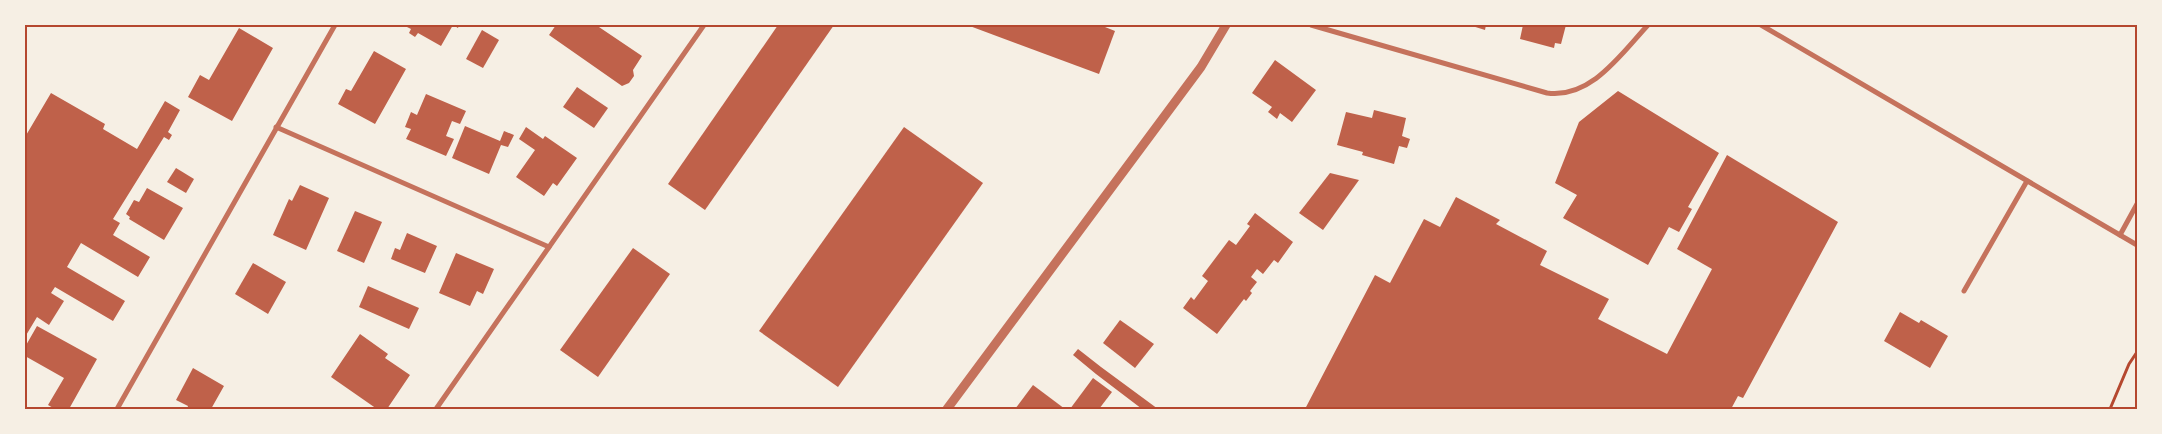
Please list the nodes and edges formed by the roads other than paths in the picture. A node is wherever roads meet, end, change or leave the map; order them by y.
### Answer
1 (335, 25) edge
2 (704, 25) edge
3 (1226, 25) edge
4 (1311, 25) edge
5 (1648, 25) edge
6 (1761, 25) edge
7 (276, 127) junction
8 (2028, 181) junction
9 (2137, 204) edge
10 (2120, 235) junction
11 (2137, 245) edge
12 (549, 247) junction
13 (1964, 291) dead end
14 (117, 409) edge
15 (436, 409) edge
16 (947, 409) edge

1 - 7 street
2 - 12 street
3 - 16 street
4 - 5 street
6 - 8 street
7 - 12 street
7 - 14 street
8 - 10 street
8 - 13 street
9 - 10 street
10 - 11 street
12 - 15 street

